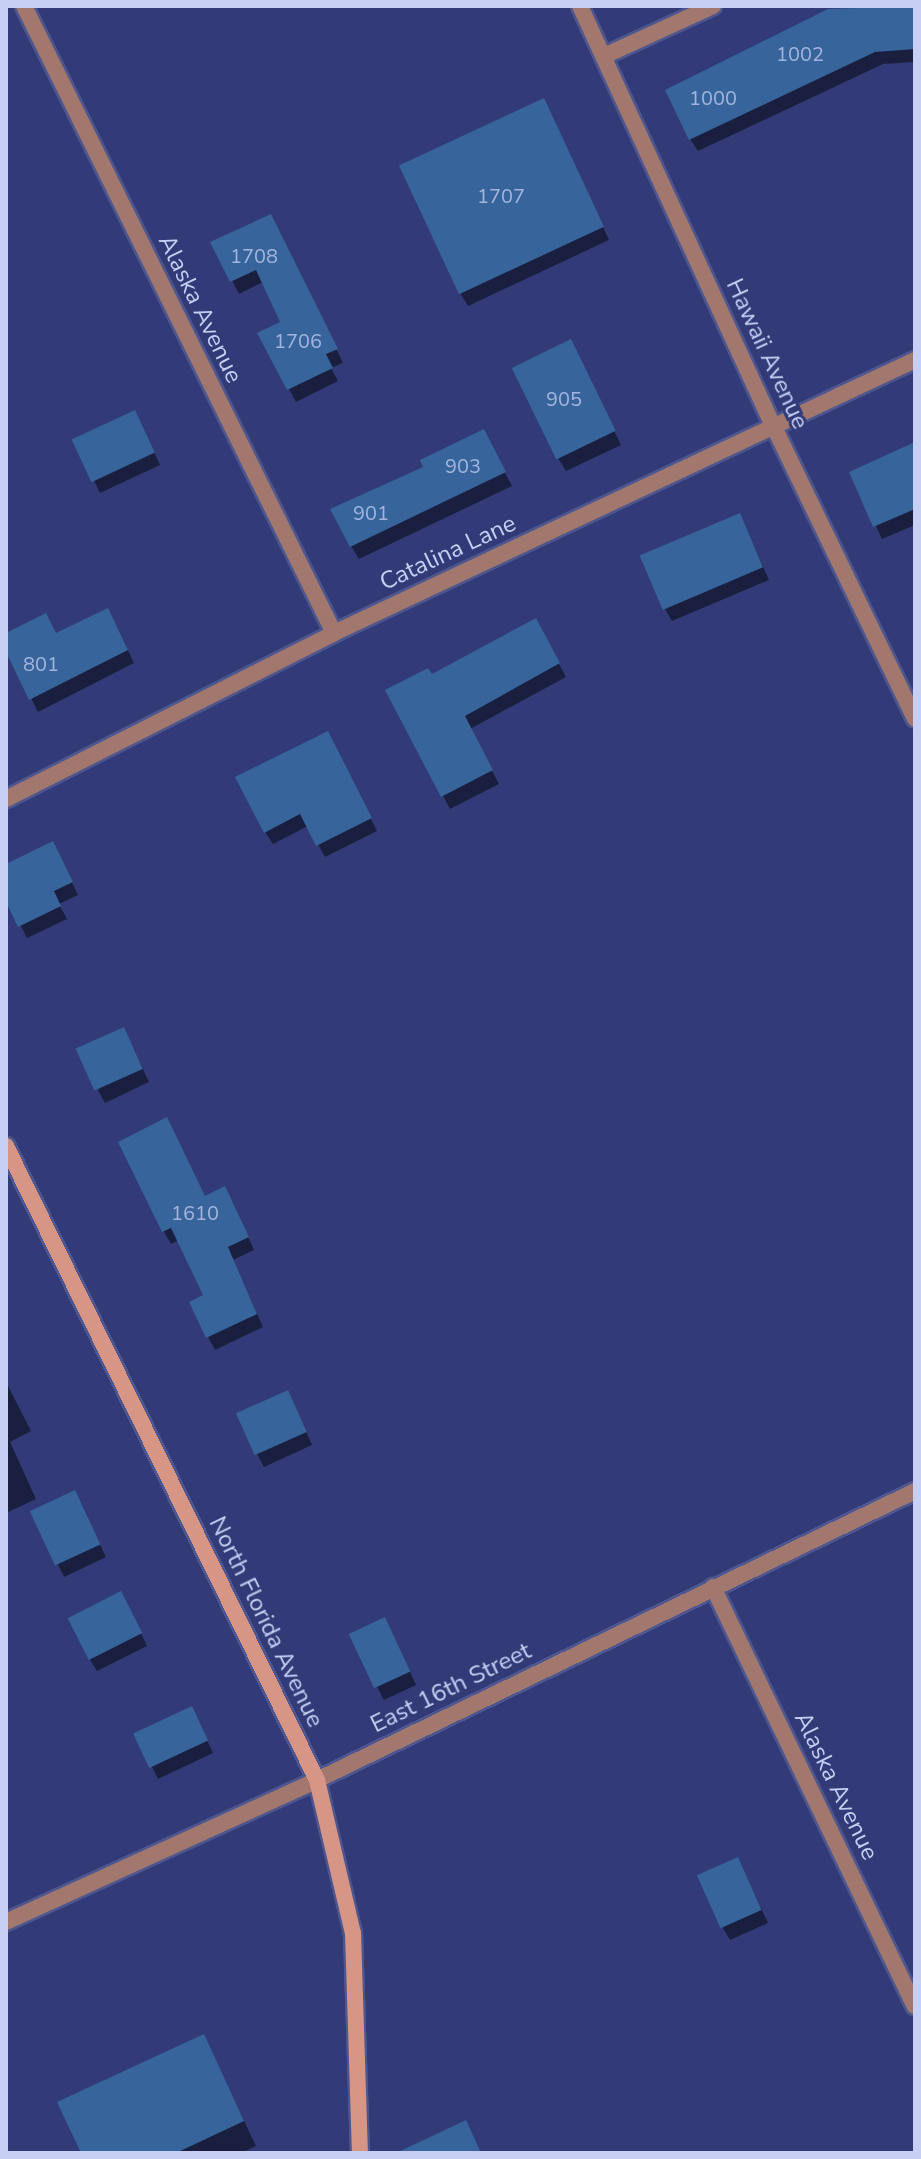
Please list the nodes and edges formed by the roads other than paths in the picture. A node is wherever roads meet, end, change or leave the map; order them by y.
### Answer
1 (24, 6) edge
2 (580, 6) edge
3 (713, 6) edge
4 (604, 56) junction
5 (915, 360) edge
6 (773, 425) junction
7 (334, 633) junction
8 (915, 719) edge
9 (6, 799) edge
10 (6, 1146) edge
11 (915, 1491) edge
12 (713, 1587) junction
13 (317, 1780) junction
14 (6, 1922) edge
15 (915, 2006) edge
16 (360, 2153) edge

1 - 7 street, Alaska Avenue
2 - 4 street, Hawaii Avenue
3 - 4 street
4 - 6 street, Hawaii Avenue
5 - 6 street, Catalina Lane
6 - 7 street, Catalina Lane
6 - 8 street, Hawaii Avenue
7 - 9 street, Catalina Lane
10 - 13 main road, North Florida Avenue
11 - 12 street, East 16th Street
12 - 13 street, East 16th Street
12 - 15 street, Alaska Avenue
13 - 14 street, East 16th Street
13 - 16 main road, North Florida Avenue

